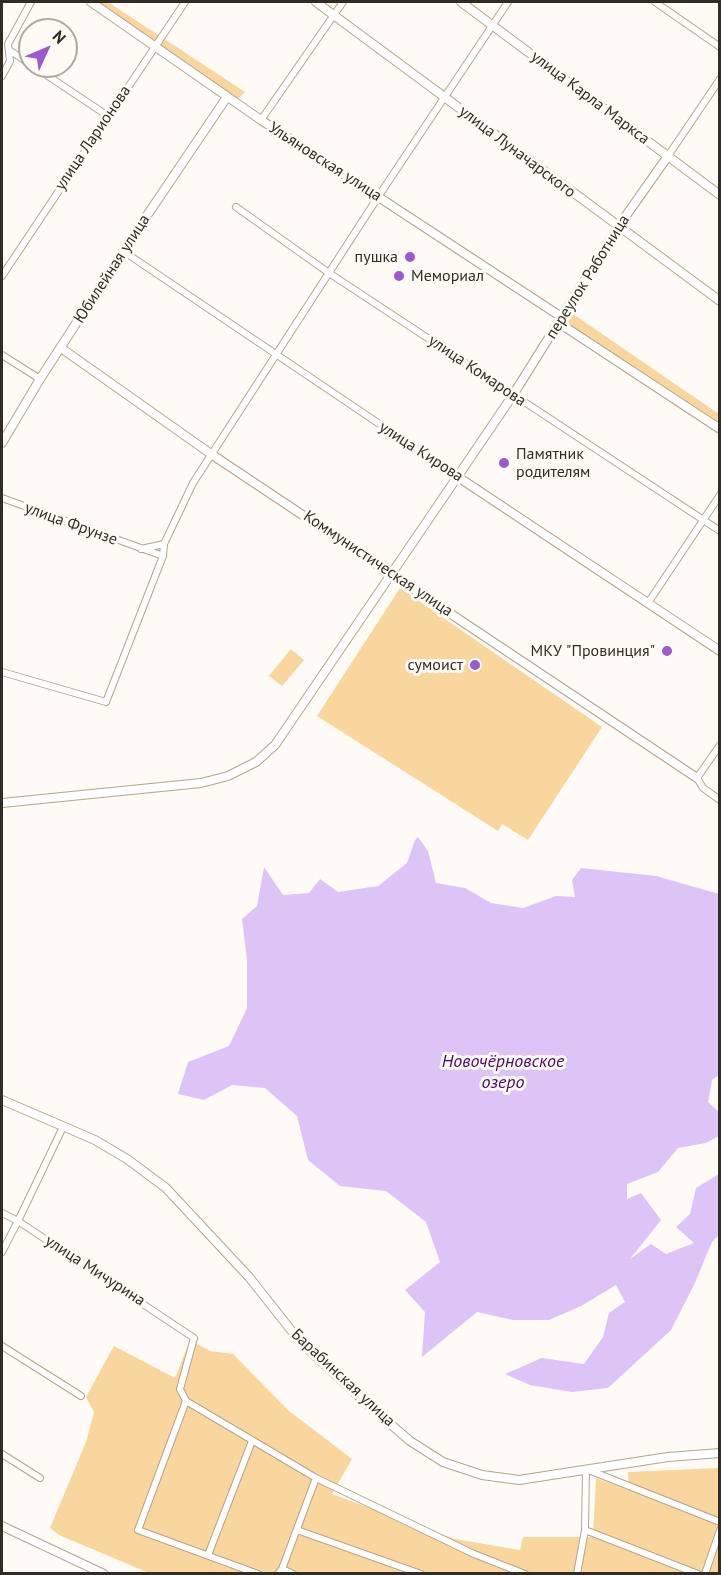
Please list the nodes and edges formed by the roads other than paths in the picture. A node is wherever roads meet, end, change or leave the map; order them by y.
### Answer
1 (31, 2) edge
2 (91, 2) edge
3 (186, 2) edge
4 (316, 2) edge
5 (343, 2) edge
6 (461, 2) edge
7 (508, 2) edge
8 (655, 2) edge
9 (334, 14) junction
10 (493, 25) junction
11 (155, 47) junction
12 (720, 47) edge
13 (9, 50) junction
14 (18, 56) edge
15 (2, 76) edge
16 (51, 78) edge
17 (720, 79) edge
18 (227, 97) junction
19 (444, 98) junction
20 (108, 116) junction
21 (261, 120) junction
22 (668, 156) junction
23 (720, 195) edge
24 (378, 197) junction
25 (236, 207) dead end
26 (618, 227) junction
27 (123, 251) junction
28 (329, 273) junction
29 (2, 276) edge
30 (720, 301) edge
31 (561, 320) junction
32 (61, 348) junction
33 (2, 355) edge
34 (276, 355) junction
35 (40, 379) junction
36 (513, 395) junction
37 (720, 429) edge
38 (2, 443) edge
39 (211, 453) junction
40 (458, 477) junction
41 (720, 495) edge
42 (2, 498) edge
43 (703, 519) junction
44 (720, 531) edge
45 (164, 544) junction
46 (140, 549) junction
47 (163, 556) junction
48 (393, 574) junction
49 (648, 603) junction
50 (720, 651) edge
51 (2, 672) edge
52 (720, 745) edge
53 (697, 778) junction
54 (720, 800) edge
55 (2, 803) edge
56 (2, 1100) edge
57 (63, 1127) junction
58 (2, 1213) edge
59 (18, 1221) junction
60 (2, 1252) edge
61 (2, 1346) edge
62 (81, 1396) dead end
63 (186, 1401) junction
64 (252, 1441) junction
65 (720, 1453) edge
66 (2, 1454) edge
67 (586, 1470) junction
68 (40, 1478) dead end
69 (316, 1478) junction
70 (720, 1522) edge
71 (2, 1526) edge
72 (297, 1530) junction
73 (585, 1530) junction
74 (720, 1530) edge
75 (208, 1555) junction
76 (280, 1571) edge
77 (104, 1574) edge
78 (258, 1574) edge
79 (293, 1574) edge
80 (421, 1574) edge
81 (525, 1574) edge
82 (577, 1574) edge
83 (698, 1574) edge
84 (705, 1574) edge

1 - 13 street
2 - 11 street, Ульяновская улица
3 - 11 street, улица Ларионова
4 - 9 street, улица Луначарского
5 - 9 street
6 - 10 street, улица Карла Маркса
7 - 10 street
8 - 12 street
9 - 19 street, улица Луначарского
9 - 21 street
10 - 19 street
10 - 22 street, улица Карла Маркса
11 - 18 street, Ульяновская улица
11 - 20 street, улица Ларионова
13 - 14 street
13 - 15 street
16 - 20 street
17 - 22 street, переулок Работница
18 - 21 street, Ульяновская улица
18 - 27 street, Юбилейная улица
19 - 24 street
19 - 26 street, улица Луначарского
20 - 29 street, улица Ларионова
21 - 24 street, Ульяновская улица
22 - 23 street, улица Карла Маркса
22 - 26 street, переулок Работница
24 - 28 street
24 - 31 street, Ульяновская улица
25 - 28 street, улица Комарова
26 - 30 street, улица Луначарского
26 - 31 street, переулок Работница
27 - 32 street, Юбилейная улица
27 - 34 street, улица Кирова
28 - 34 street
28 - 36 street, улица Комарова
31 - 36 street, переулок Работница
31 - 37 street, Ульяновская улица
32 - 35 street, Юбилейная улица
32 - 39 street, Коммунистическая улица
33 - 35 street
34 - 39 street
34 - 40 street, улица Кирова
35 - 38 street, Юбилейная улица
36 - 40 street, переулок Работница
36 - 43 street, улица Комарова
39 - 45 street
39 - 48 street, Коммунистическая улица
40 - 48 street, переулок Работница
40 - 49 street, улица Кирова
41 - 43 street
42 - 46 street, улица Фрунзе
43 - 44 street, улица Комарова
43 - 49 street
45 - 46 street
45 - 47 street
46 - 47 street, улица Фрунзе
47 - 51 street
48 - 53 street, Коммунистическая улица
48 - 55 street, переулок Работница
49 - 50 street, улица Кирова
52 - 53 street
53 - 54 street
56 - 57 street, Барабинская улица
57 - 59 street
57 - 67 street, Барабинская улица
58 - 59 street, улица Мичурина
59 - 60 street
59 - 63 street, улица Мичурина
61 - 62 street
63 - 64 street
63 - 75 street
64 - 69 street
64 - 75 street
65 - 67 street, Барабинская улица
66 - 68 street
67 - 70 street
67 - 73 street
69 - 72 street
69 - 81 street
71 - 77 street
72 - 76 street
72 - 80 street
73 - 82 street
73 - 83 street
74 - 84 street
75 - 78 street
76 - 79 street

